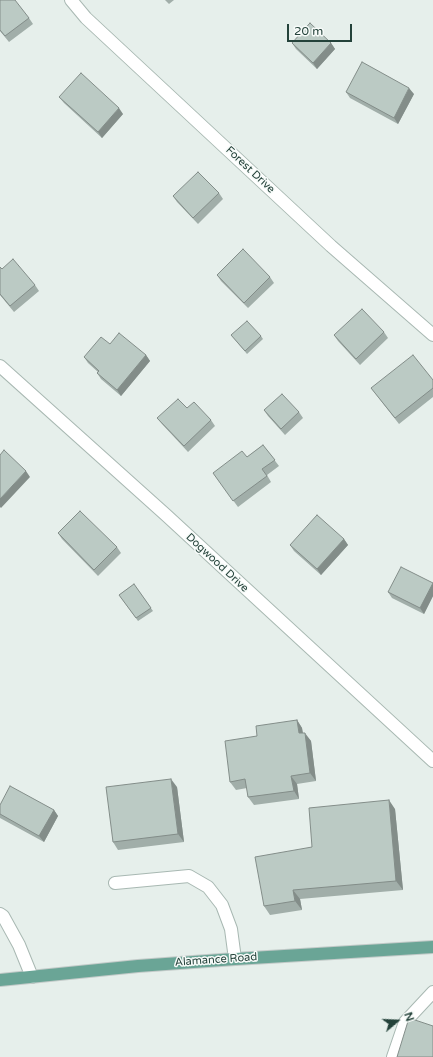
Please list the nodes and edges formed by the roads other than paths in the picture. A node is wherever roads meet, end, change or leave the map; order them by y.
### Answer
1 (71, 0) edge
2 (433, 335) edge
3 (0, 366) edge
4 (433, 761) edge
5 (115, 883) dead end
6 (0, 914) edge
7 (433, 947) edge
8 (235, 958) junction
9 (32, 977) junction
10 (0, 980) edge
11 (433, 992) edge
12 (393, 1057) edge

1 - 2 street, Forest Drive
3 - 4 street, Dogwood Drive
5 - 8 street
6 - 9 street
7 - 8 main road, Alamance Road
8 - 9 main road, Alamance Road
9 - 10 main road, Alamance Road
11 - 12 street

